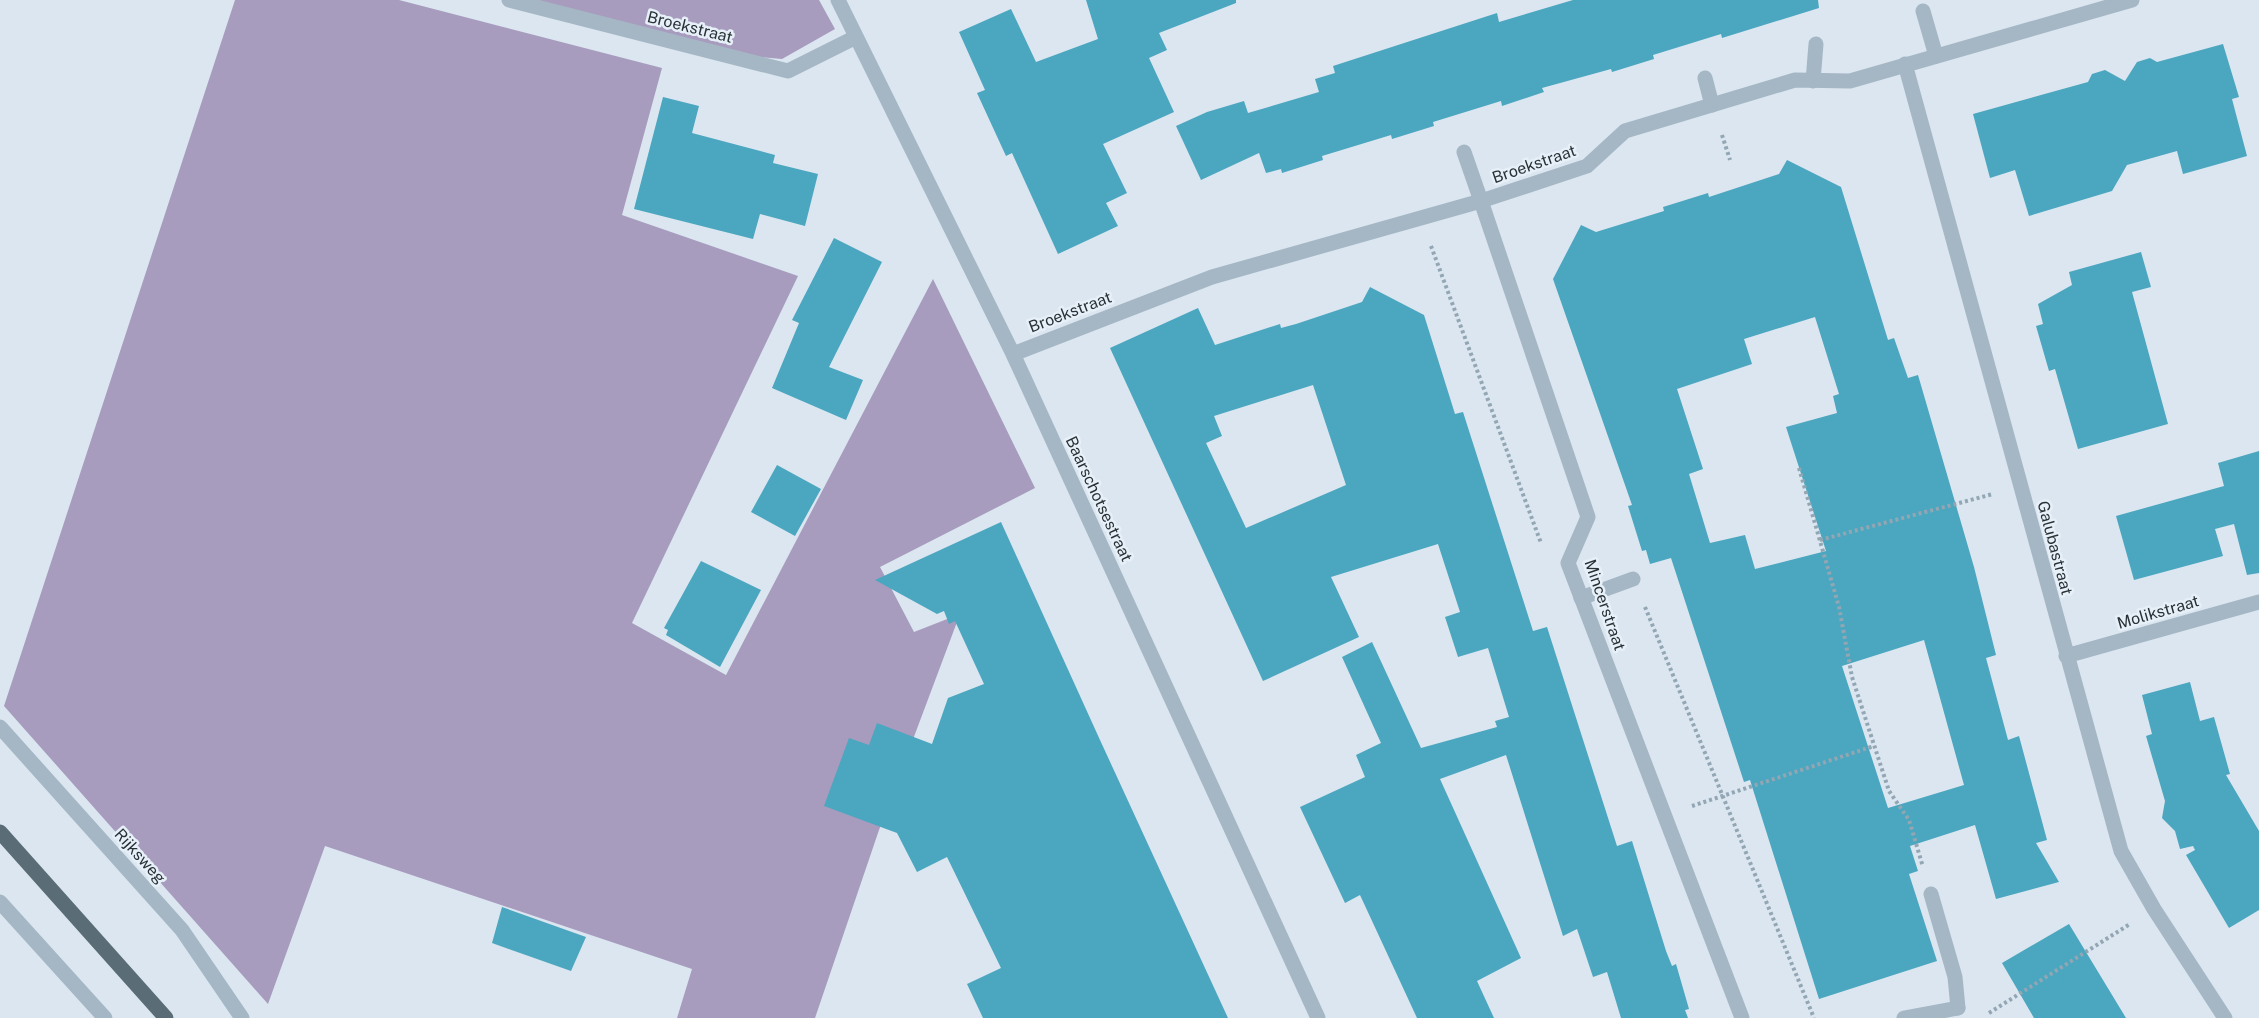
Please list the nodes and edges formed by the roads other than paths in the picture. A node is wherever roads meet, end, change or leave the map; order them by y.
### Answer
1 (509, 0) edge
2 (838, 0) edge
3 (2132, 0) edge
4 (1923, 11) dead end
5 (856, 37) junction
6 (1816, 44) dead end
7 (1936, 56) junction
8 (1905, 64) junction
9 (1705, 78) dead end
10 (1813, 81) junction
11 (1712, 105) junction
12 (1464, 152) dead end
13 (1481, 201) junction
14 (1013, 354) junction
15 (1633, 579) road end
16 (1581, 598) junction
17 (2259, 602) edge
18 (2066, 656) junction
19 (0, 727) edge
20 (0, 832) edge
21 (1931, 894) road end
22 (0, 902) edge
23 (105, 1018) edge
24 (166, 1018) edge
25 (242, 1018) edge
26 (1318, 1018) edge
27 (1742, 1018) edge
28 (1904, 1018) edge
29 (2225, 1018) edge

1 - 5 street, Broekstraat
2 - 5 street, Baarschotsestraat
3 - 7 street, Broekstraat
4 - 7 street
5 - 14 street, Baarschotsestraat
6 - 10 street
7 - 8 street, Broekstraat
8 - 10 street, Broekstraat
8 - 18 street, Galubastraat
9 - 11 street
10 - 11 street, Broekstraat
11 - 13 street, Broekstraat
12 - 13 street, Mincerstraat
13 - 14 street, Broekstraat
13 - 16 street, Mincerstraat
14 - 26 street, Baarschotsestraat
15 - 16 street
16 - 27 street, Mincerstraat
17 - 18 street, Molikstraat
18 - 29 street, Galubastraat
19 - 25 street, Rijksweg
20 - 24 main road
21 - 28 street
22 - 23 street

